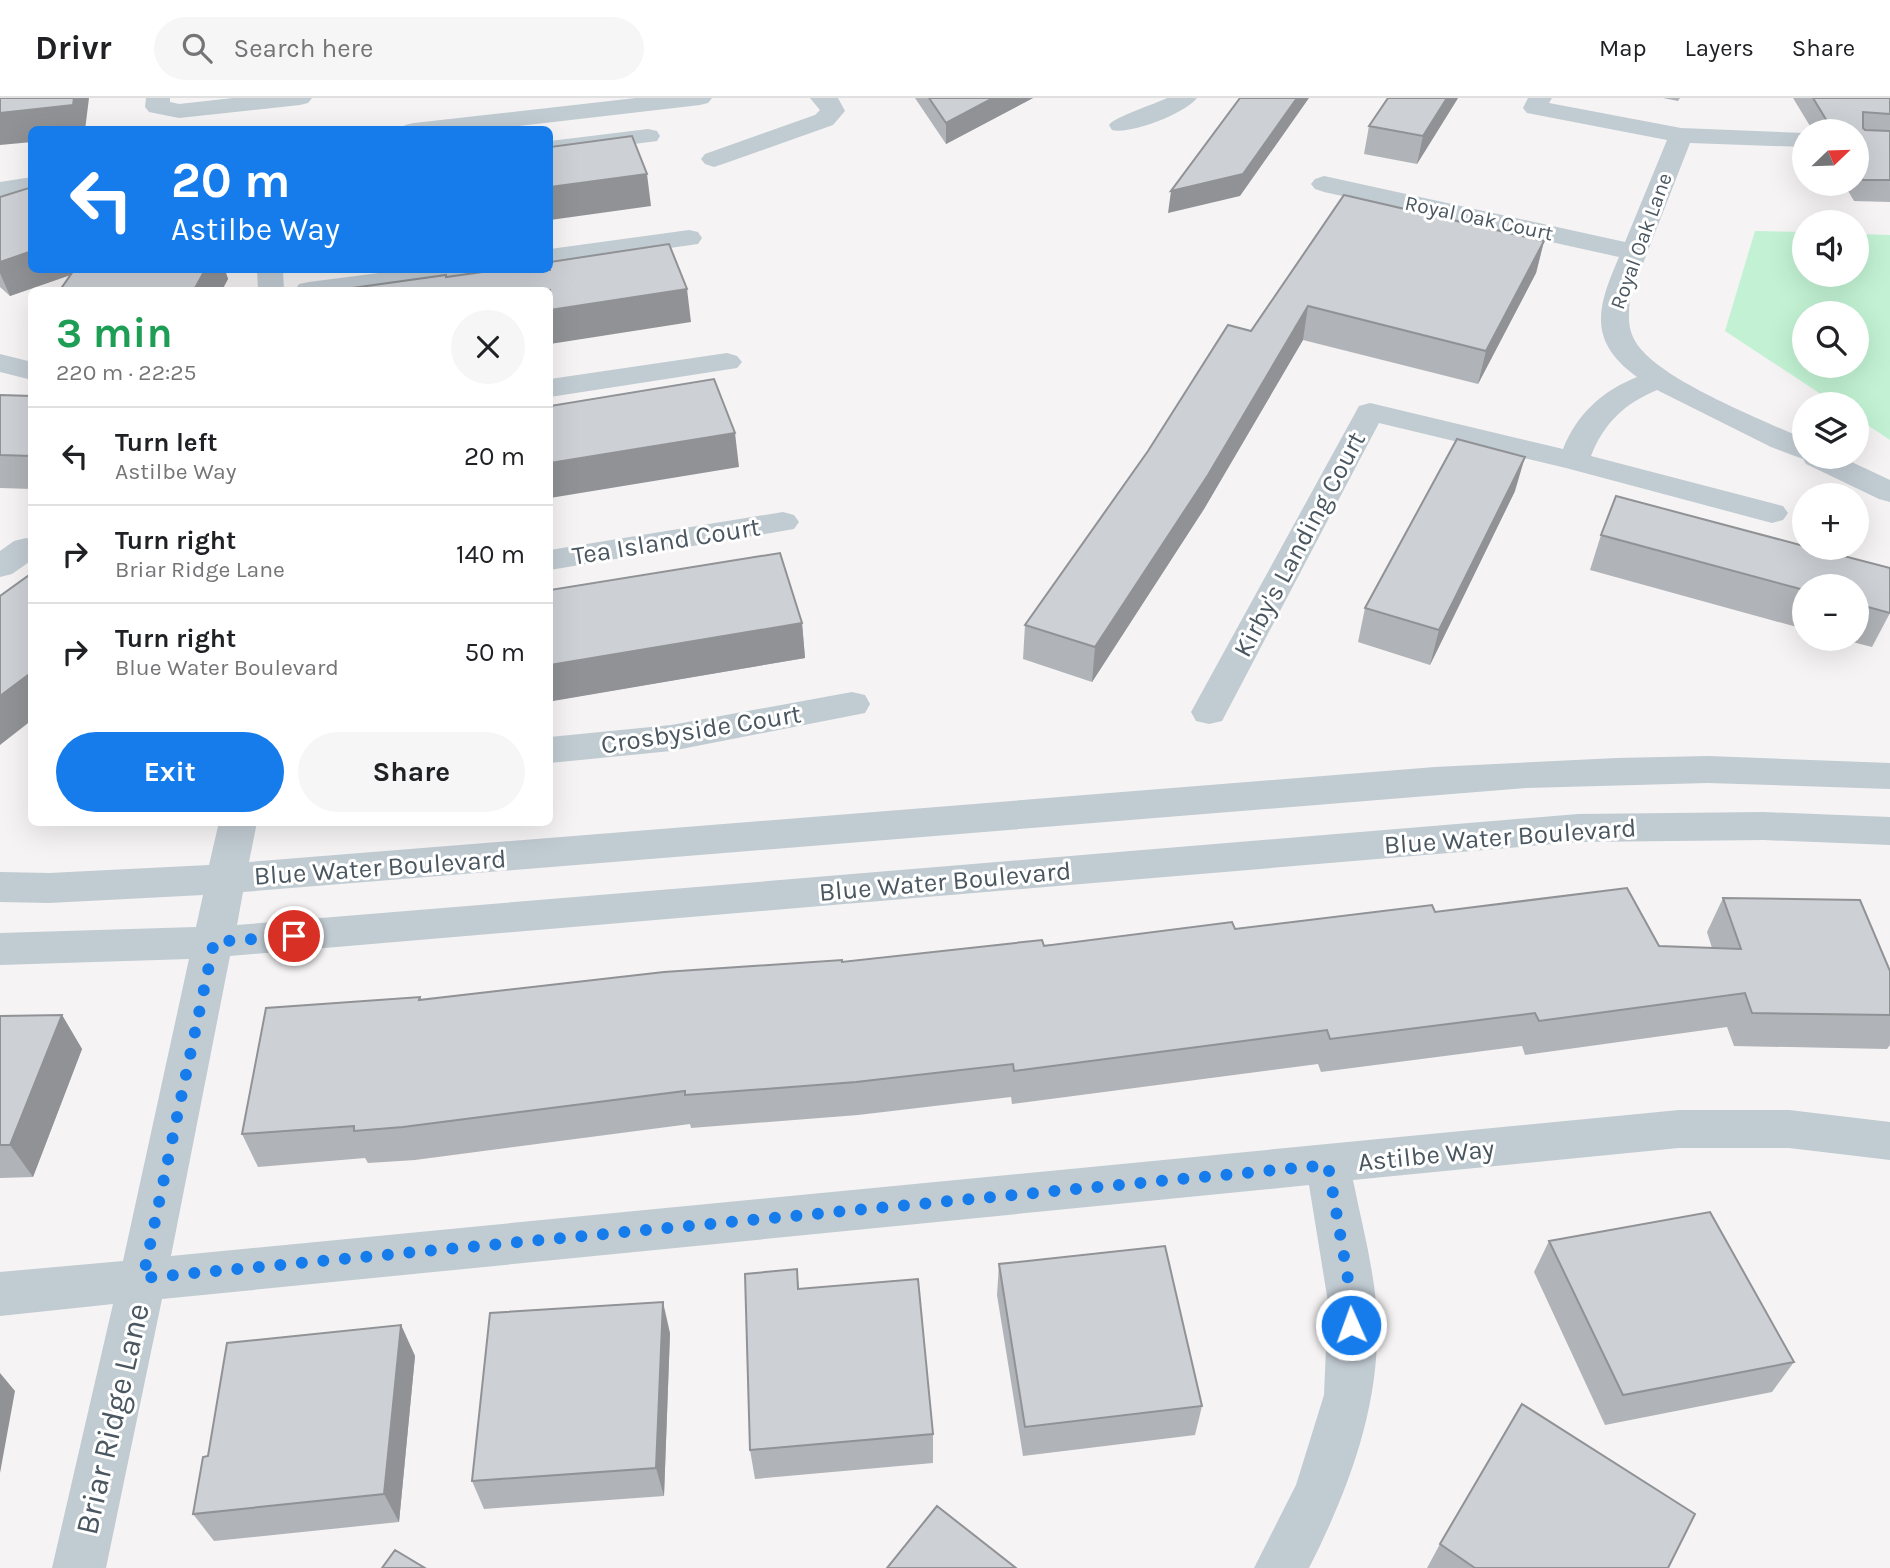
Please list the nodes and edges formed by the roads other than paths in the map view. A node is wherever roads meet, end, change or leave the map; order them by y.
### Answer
1 (158, 98) edge
2 (300, 98) edge
3 (700, 98) edge
4 (822, 98) edge
5 (1185, 98) edge
6 (1540, 98) edge
7 (1121, 125) dead end
8 (422, 126) edge
9 (1681, 135) junction
10 (648, 136) dead end
11 (1792, 140) edge
12 (553, 148) edge
13 (713, 159) dead end
14 (1324, 184) dead end
15 (28, 186) edge
16 (0, 191) edge
17 (689, 238) dead end
18 (1634, 252) junction
19 (553, 257) edge
20 (437, 273) edge
21 (332, 287) edge
22 (727, 362) dead end
23 (0, 363) edge
24 (28, 370) edge
25 (1657, 380) junction
26 (553, 388) edge
27 (1792, 444) edge
28 (1574, 461) junction
29 (1842, 469) edge
30 (1890, 492) edge
31 (1772, 513) dead end
32 (783, 522) dead end
33 (553, 560) edge
34 (852, 704) dead end
35 (1209, 712) dead end
36 (553, 750) edge
37 (1890, 776) edge
38 (237, 826) edge
39 (1890, 831) edge
40 (226, 879) junction
41 (0, 887) edge
42 (214, 942) junction
43 (0, 949) edge
44 (1890, 1141) edge
45 (1328, 1165) junction
46 (143, 1278) junction
47 (0, 1293) edge
48 (79, 1568) edge
49 (1281, 1568) edge

1 - 2 street
3 - 8 street
4 - 13 street
5 - 7 street
6 - 9 street
9 - 11 street
9 - 18 street, Royal Oak Lane
10 - 12 street
14 - 18 street, Royal Oak Court
15 - 16 street
17 - 19 street
18 - 25 street, Royal Oak Lane
20 - 21 street
22 - 26 street
23 - 24 street
25 - 27 street, Royal Oak Lane
25 - 28 street
28 - 31 street, Kirby's Landing Court
28 - 35 street, Kirby's Landing Court
29 - 30 street
32 - 33 street, Tea Island Court
34 - 36 street, Crosbyside Court
37 - 40 street, Blue Water Boulevard
38 - 40 street, Briar Ridge Lane
39 - 42 street, Blue Water Boulevard
40 - 41 street, Blue Water Boulevard
40 - 42 street, Briar Ridge Lane
42 - 43 street, Blue Water Boulevard
42 - 46 street, Briar Ridge Lane
44 - 45 street, Astilbe Way
45 - 46 street, Astilbe Way
45 - 49 street
46 - 47 street, Astilbe Way
46 - 48 street, Briar Ridge Lane

